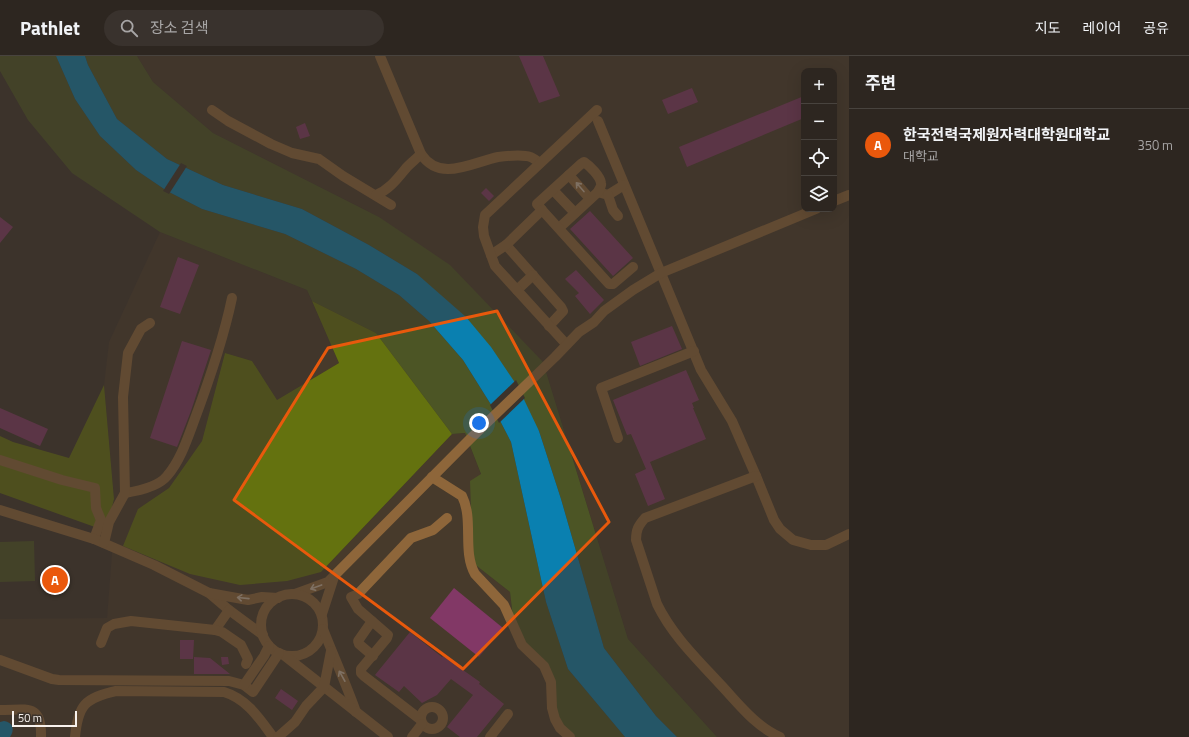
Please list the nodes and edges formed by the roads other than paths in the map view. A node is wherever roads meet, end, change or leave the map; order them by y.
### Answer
1 (380, 56) edge
2 (212, 110) dead end
3 (421, 154) junction
4 (540, 162) junction
5 (569, 174) junction
6 (624, 185) junction
7 (553, 190) junction
8 (376, 195) junction
9 (594, 195) junction
10 (608, 195) junction
11 (849, 195) edge
12 (837, 200) edge
13 (391, 205) dead end
14 (542, 210) junction
15 (809, 212) edge
16 (575, 214) junction
17 (618, 216) dead end
18 (559, 228) junction
19 (506, 245) junction
20 (491, 254) junction
21 (633, 267) dead end
22 (662, 273) junction
23 (533, 275) junction
24 (516, 290) junction
25 (232, 298) dead end
26 (150, 323) dead end
27 (549, 326) junction
28 (566, 344) junction
29 (694, 351) junction
30 (618, 438) dead end
31 (0, 460) edge
32 (756, 476) junction
33 (432, 477) junction
34 (125, 493) junction
35 (0, 510) edge
36 (447, 518) dead end
37 (849, 534) edge
38 (99, 541) junction
39 (335, 575) junction
40 (209, 593) junction
41 (295, 594) junction
42 (278, 598) junction
43 (229, 610) junction
44 (322, 614) junction
45 (372, 621) junction
46 (323, 629) junction
47 (215, 630) junction
48 (263, 635) junction
49 (101, 644) dead end
50 (269, 646) junction
51 (331, 651) junction
52 (282, 654) junction
53 (372, 656) junction
54 (0, 660) edge
55 (246, 664) dead end
56 (244, 685) junction
57 (324, 687) junction
58 (0, 710) edge
59 (356, 712) junction
60 (508, 714) dead end
61 (422, 722) junction
62 (435, 733) edge
63 (41, 737) edge
64 (75, 737) edge
65 (273, 737) edge
66 (278, 737) edge
67 (388, 737) edge
68 (412, 737) edge
69 (490, 737) edge
70 (570, 737) edge
71 (780, 737) edge

1 - 3 street
2 - 8 street
3 - 4 street
3 - 8 street
4 - 6 street
4 - 20 street
5 - 7 street
9 -> 5 street
5 - 9 street
6 - 10 street
6 - 22 street
7 - 14 street
7 - 16 street
8 - 13 street
9 - 10 street
9 - 16 street
10 - 17 street
11 - 12 street
14 - 18 street
14 - 19 street
15 - 22 street
16 - 18 street
18 - 21 street
19 - 20 street
19 - 23 street
20 - 24 street
22 - 28 street
22 - 29 street
23 - 24 street
23 - 27 street
24 - 27 street
25 - 34 street
26 - 34 street
27 - 28 street
28 - 33 street
29 - 30 street
29 - 32 street
31 - 38 street
32 - 37 street
32 - 71 street
33 - 39 street
33 - 70 street
34 - 38 street
35 - 38 street
36 - 45 street
38 - 40 street
39 -> 41 street
39 - 44 street
42 -> 40 street
40 - 43 street
41 - 42 street
41 - 44 street
42 - 48 street
43 - 47 street
43 - 48 street
44 - 46 street
45 - 53 street
45 - 53 street
46 - 51 street
46 - 52 street
47 - 49 street
47 - 55 street
48 - 50 street
50 - 52 street
50 - 56 street
51 - 57 street
59 -> 51 street
52 - 56 street
52 - 57 street
53 - 61 street
54 - 56 street
57 - 59 street
57 - 66 street
58 - 63 street
59 - 67 street
60 - 69 street
61 - 62 street
61 - 62 street
61 - 68 street
64 - 65 street

